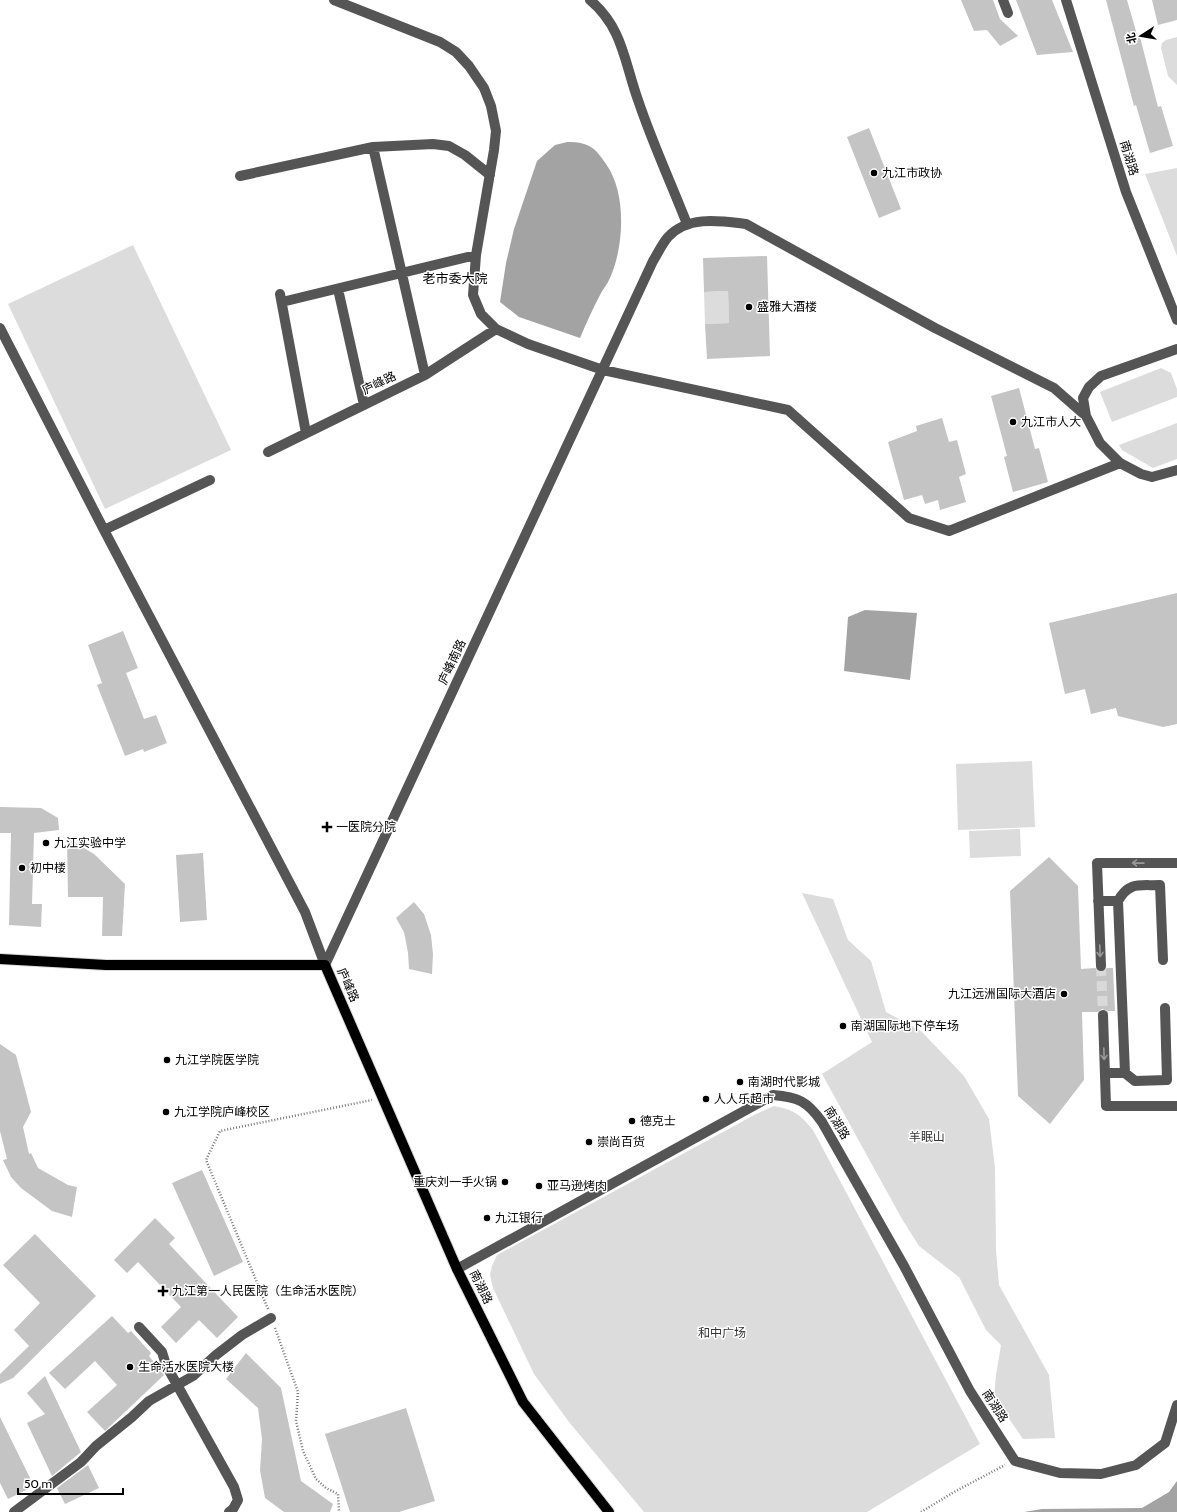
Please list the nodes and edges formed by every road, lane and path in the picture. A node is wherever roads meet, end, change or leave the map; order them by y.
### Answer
1 (334, 0) edge
2 (590, 0) edge
3 (1003, 0) edge
4 (1066, 0) edge
5 (1008, 13) dead end
6 (373, 147) junction
7 (490, 175) junction
8 (240, 176) dead end
9 (687, 224) junction
10 (476, 255) junction
11 (400, 274) junction
12 (338, 289) junction
13 (1177, 320) edge
14 (0, 328) edge
15 (496, 329) junction
16 (1177, 349) edge
17 (603, 370) junction
18 (425, 375) junction
19 (364, 405) junction
20 (1086, 416) junction
21 (306, 433) junction
22 (268, 452) dead end
23 (1120, 462) junction
24 (1177, 470) edge
25 (210, 480) dead end
26 (104, 530) junction
27 (1177, 864) edge
28 (1098, 901) junction
29 (1118, 901) junction
30 (0, 959) edge
31 (1163, 960) dead end
32 (325, 965) junction
33 (1101, 966) tunnel mouth
34 (1165, 1008) dead end
35 (1102, 1015) tunnel mouth
36 (1105, 1073) junction
37 (1125, 1073) junction
38 (383, 1098) junction
39 (1177, 1106) edge
40 (457, 1269) junction
41 (271, 1318) junction
42 (139, 1327) dead end
43 (177, 1384) junction
44 (1177, 1405) edge
45 (1015, 1461) junction
46 (14, 1512) edge
47 (229, 1512) edge
48 (339, 1512) edge
49 (609, 1512) edge
50 (921, 1512) edge

1 - 7 street
2 - 9 street
3 - 5 street
4 - 13 street, 南湖路
6 - 7 street
6 - 8 street
6 - 11 street
7 - 10 street
9 - 17 street, 庐峰南路
9 - 20 street
10 - 11 street
10 - 15 street
11 - 12 street
11 - 18 street
12 - 19 street
12 - 21 street
14 - 26 street
15 - 17 street
15 - 18 street, 庐峰路
16 - 20 street
17 - 23 street
17 - 32 street, 庐峰南路
18 - 19 street, 庐峰路
19 - 21 street, 庐峰路
20 - 23 street
21 - 22 street, 庐峰路
23 - 24 street
25 - 26 street
26 - 32 street
27 -> 28 street
28 - 29 street
28 -> 33 street
29 - 31 street
29 - 37 street
30 - 32 main road, 庐峰路
32 - 38 main road, 庐峰路
34 - 37 street
35 -> 36 street
36 - 37 street
36 - 39 street
38 - 40 main road, 庐峰路
38 - 41 path
40 - 45 street, 南湖路
40 - 49 main road, 南湖路
41 - 43 street
41 - 48 path
42 - 43 street
43 - 46 street
43 - 47 street
44 - 45 street
45 - 50 path

